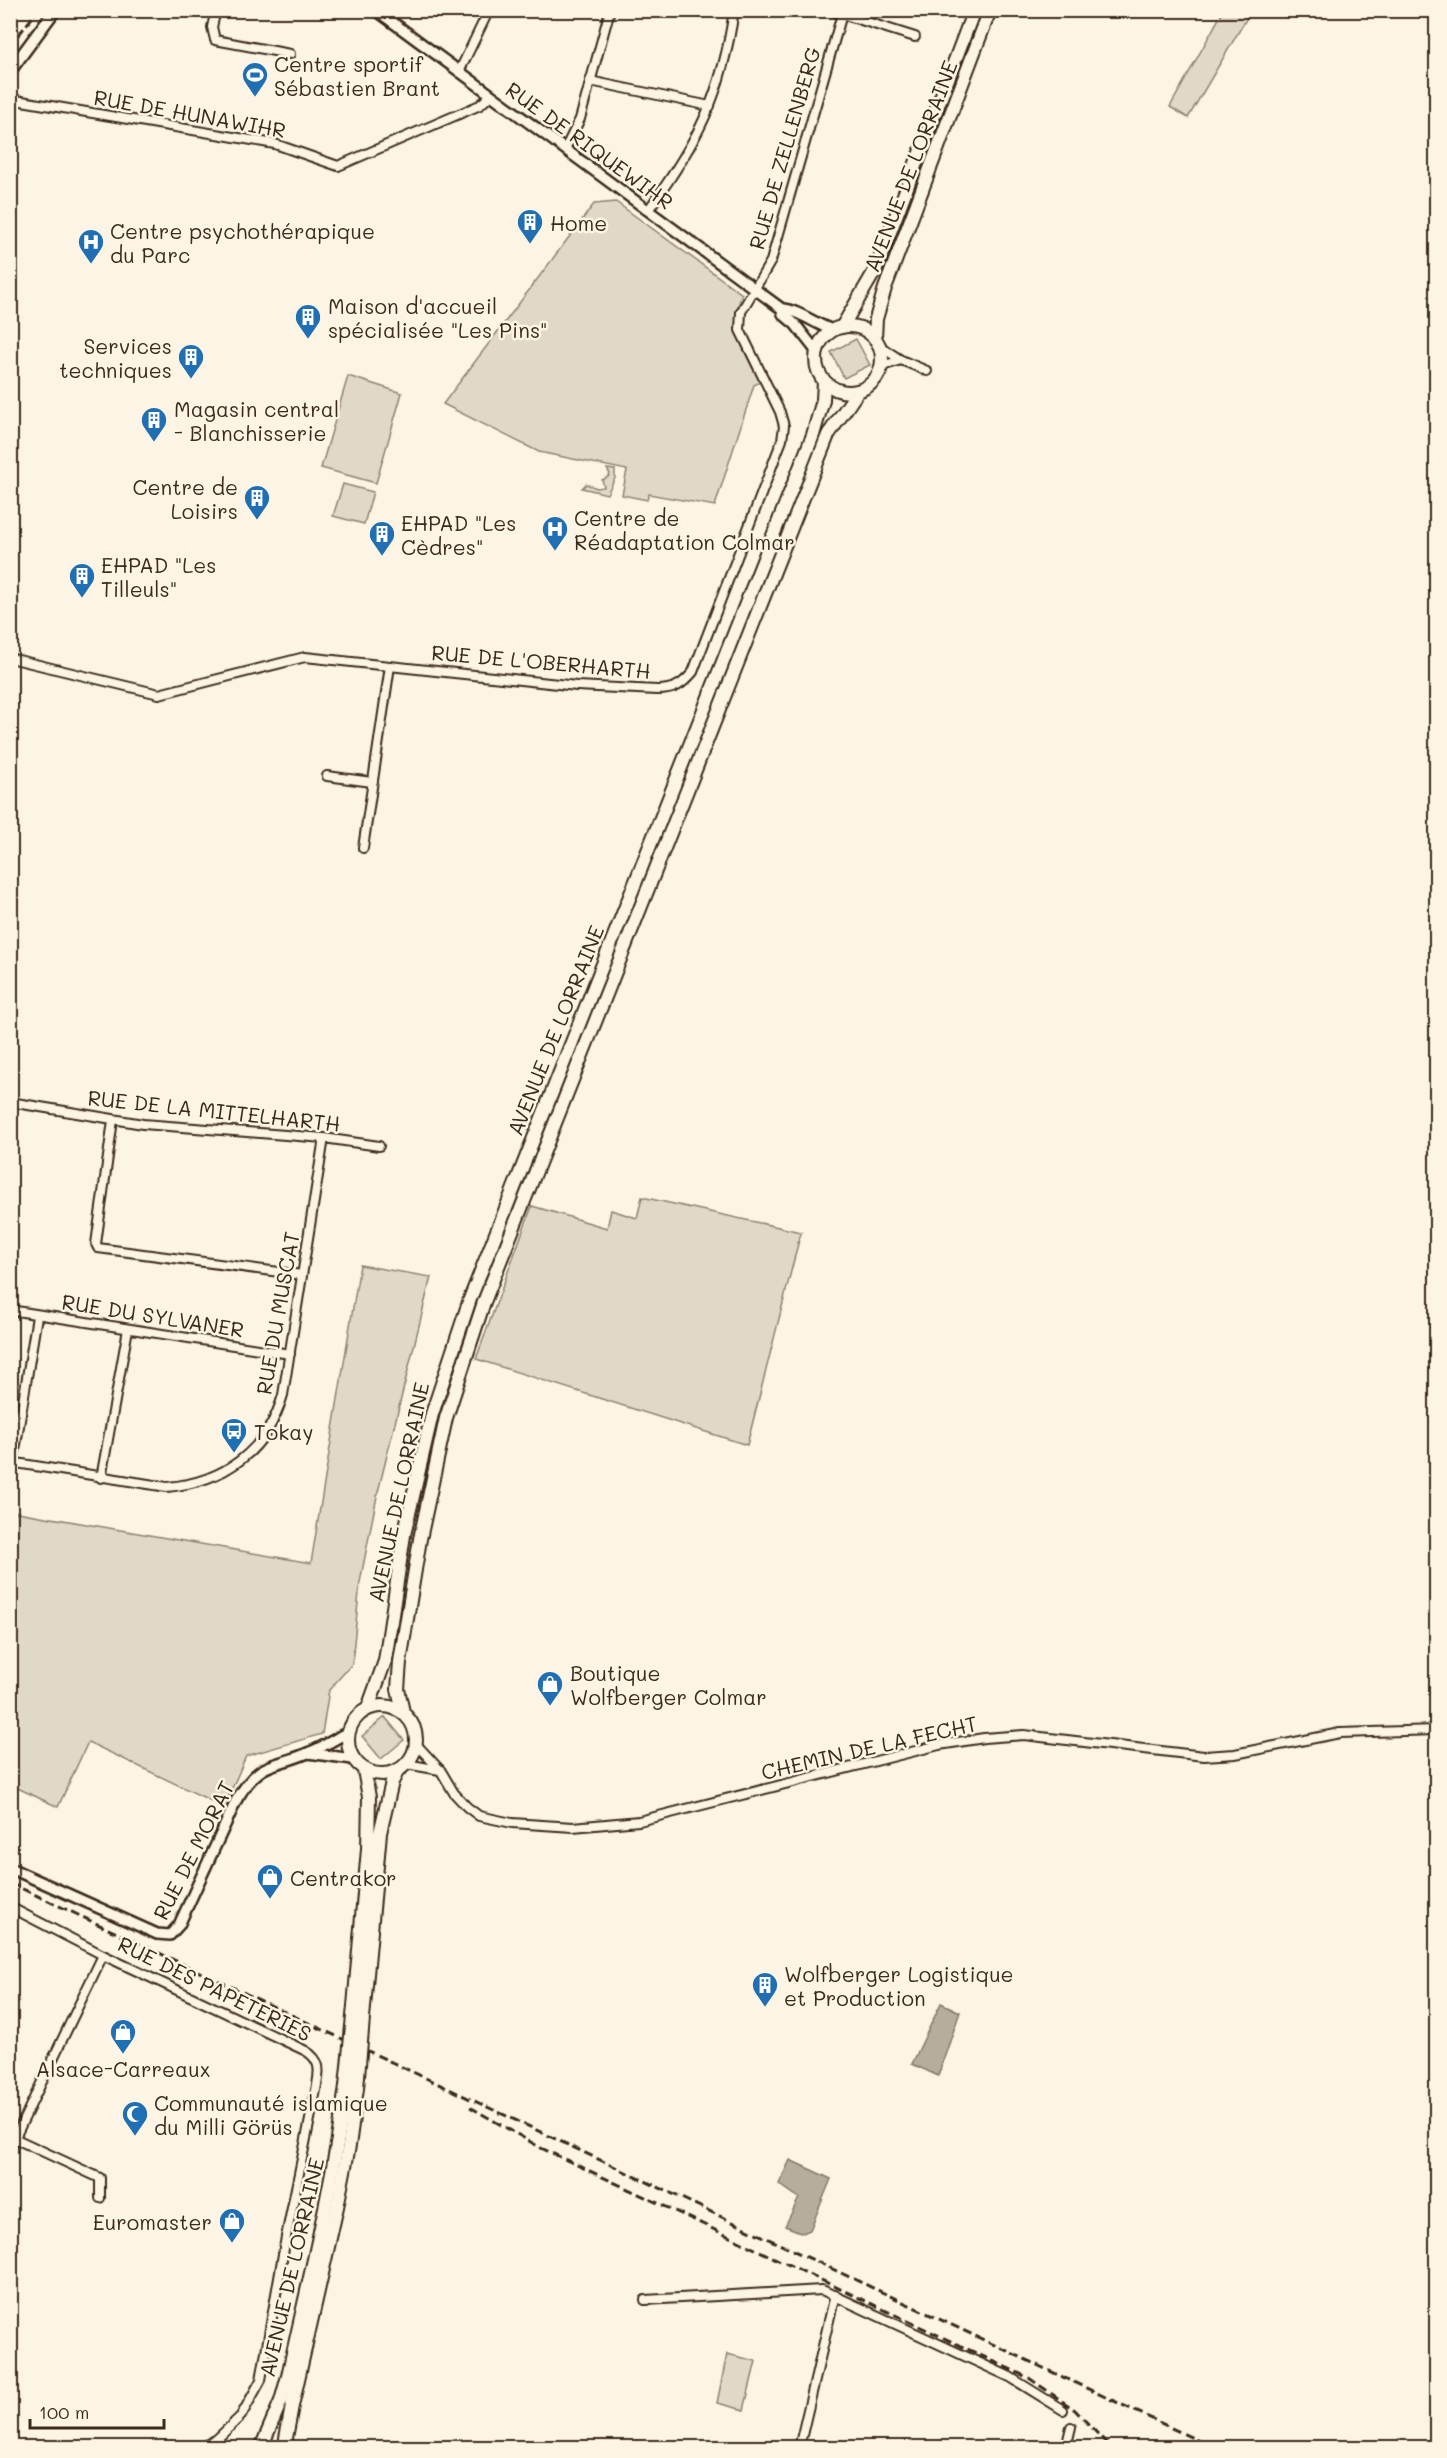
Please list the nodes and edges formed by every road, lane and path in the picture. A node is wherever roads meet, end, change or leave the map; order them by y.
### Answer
1 (55, 10) edge
2 (216, 10) edge
3 (376, 10) edge
4 (489, 10) edge
5 (610, 10) edge
6 (734, 10) edge
7 (829, 10) edge
8 (974, 10) edge
9 (990, 10) edge
10 (842, 14) junction
11 (915, 37) dead end
12 (290, 54) dead end
13 (10, 71) edge
14 (459, 72) junction
15 (590, 81) junction
16 (490, 96) junction
17 (10, 99) edge
18 (711, 106) junction
19 (565, 149) junction
20 (649, 209) junction
21 (754, 288) junction
22 (782, 309) junction
23 (837, 328) junction
24 (878, 342) junction
25 (817, 352) junction
26 (901, 360) junction
27 (882, 366) junction
28 (927, 370) dead end
29 (824, 381) junction
30 (858, 391) junction
31 (10, 658) edge
32 (390, 666) junction
33 (327, 776) dead end
34 (372, 782) junction
35 (363, 848) dead end
36 (10, 1102) edge
37 (113, 1120) junction
38 (324, 1138) junction
39 (379, 1146) dead end
40 (302, 1275) junction
41 (10, 1310) edge
42 (37, 1316) junction
43 (128, 1329) junction
44 (290, 1354) junction
45 (12, 1462) edge
46 (101, 1478) junction
47 (368, 1708) junction
48 (403, 1712) junction
49 (1437, 1730) edge
50 (348, 1732) junction
51 (416, 1744) junction
52 (308, 1753) junction
53 (353, 1759) junction
54 (402, 1767) junction
55 (364, 1770) junction
56 (441, 1771) junction
57 (10, 1868) edge
58 (10, 1908) edge
59 (103, 1955) junction
60 (359, 2006) junction
61 (351, 2087) junction
62 (16, 2139) junction
63 (10, 2148) edge
64 (100, 2198) dead end
65 (835, 2295) junction
66 (645, 2300) dead end
67 (1063, 2410) dead end
68 (1071, 2427) dead end
69 (200, 2448) edge
70 (261, 2448) edge
71 (287, 2448) edge
72 (799, 2448) edge
73 (1066, 2448) edge

1 - 13 main road
2 - 12 street
3 - 14 street, RUE DE RIQUEWIHR
4 - 14 street
5 - 15 street
6 - 18 street
7 - 10 street
8 - 23 main road, AVENUE DE LORRAINE
9 - 24 main road, AVENUE DE LORRAINE
10 - 11 street
10 - 21 street, RUE DE ZELLENBERG
14 - 16 street, RUE DE RIQUEWIHR
15 - 18 street
15 - 19 street
16 - 17 street, RUE DE HUNAWIHR
16 - 19 street, RUE DE RIQUEWIHR
18 - 20 street
19 - 20 street, RUE DE RIQUEWIHR
20 - 21 street, RUE DE RIQUEWIHR
21 - 22 street, RUE DE RIQUEWIHR
21 - 32 street, RUE DE L'OBERHARTH
22 - 23 street, RUE DE RIQUEWIHR
22 - 25 street, RUE DE RIQUEWIHR
23 - 24 main road
23 - 25 main road, AVENUE DE LORRAINE
24 - 26 street
24 - 27 main road, AVENUE DE LORRAINE
25 - 29 main road, AVENUE DE LORRAINE
26 - 27 street
26 - 28 street
27 - 30 main road, AVENUE DE LORRAINE
29 - 30 main road
29 - 47 main road, AVENUE DE LORRAINE
30 - 48 main road, AVENUE DE LORRAINE
31 - 32 street, RUE DE L'OBERHARTH
32 - 34 street
33 - 34 street
34 - 35 street
36 - 37 street, RUE DE LA MITTELHARTH
37 - 38 street, RUE DE LA MITTELHARTH
37 - 40 street
38 - 39 street, RUE DE LA MITTELHARTH
38 - 40 street, RUE DU MUSCAT
40 - 44 street, RUE DU MUSCAT
41 - 42 street, RUE DU SYLVANER
42 - 43 street, RUE DU SYLVANER
42 - 45 street
43 - 44 street, RUE DU SYLVANER
43 - 46 street
44 - 46 street, RUE DU MUSCAT
45 - 46 street, RUE DU MUSCAT
47 - 48 main road
47 - 50 main road
48 - 51 main road
49 - 56 street, CHEMIN DE LA FECHT
50 - 52 street, RUE DE MORAT
50 - 53 main road
51 - 54 main road
51 - 56 street, CHEMIN DE LA FECHT
52 - 53 street, RUE DE MORAT
52 - 57 street, RUE DE MORAT
53 - 55 main road
54 - 55 main road
54 - 56 street
54 - 60 main road, AVENUE DE LORRAINE
55 - 60 main road, AVENUE DE LORRAINE
58 - 59 street, RUE DES PAPETERIES
59 - 62 street
59 - 69 street, RUE DES PAPETERIES
60 - 61 main road, AVENUE DE LORRAINE, bridge
61 - 70 main road, AVENUE DE LORRAINE
61 - 71 main road, AVENUE DE LORRAINE
62 - 63 street
62 - 64 street
65 - 66 street
65 - 67 street
65 - 72 street
68 - 73 street

